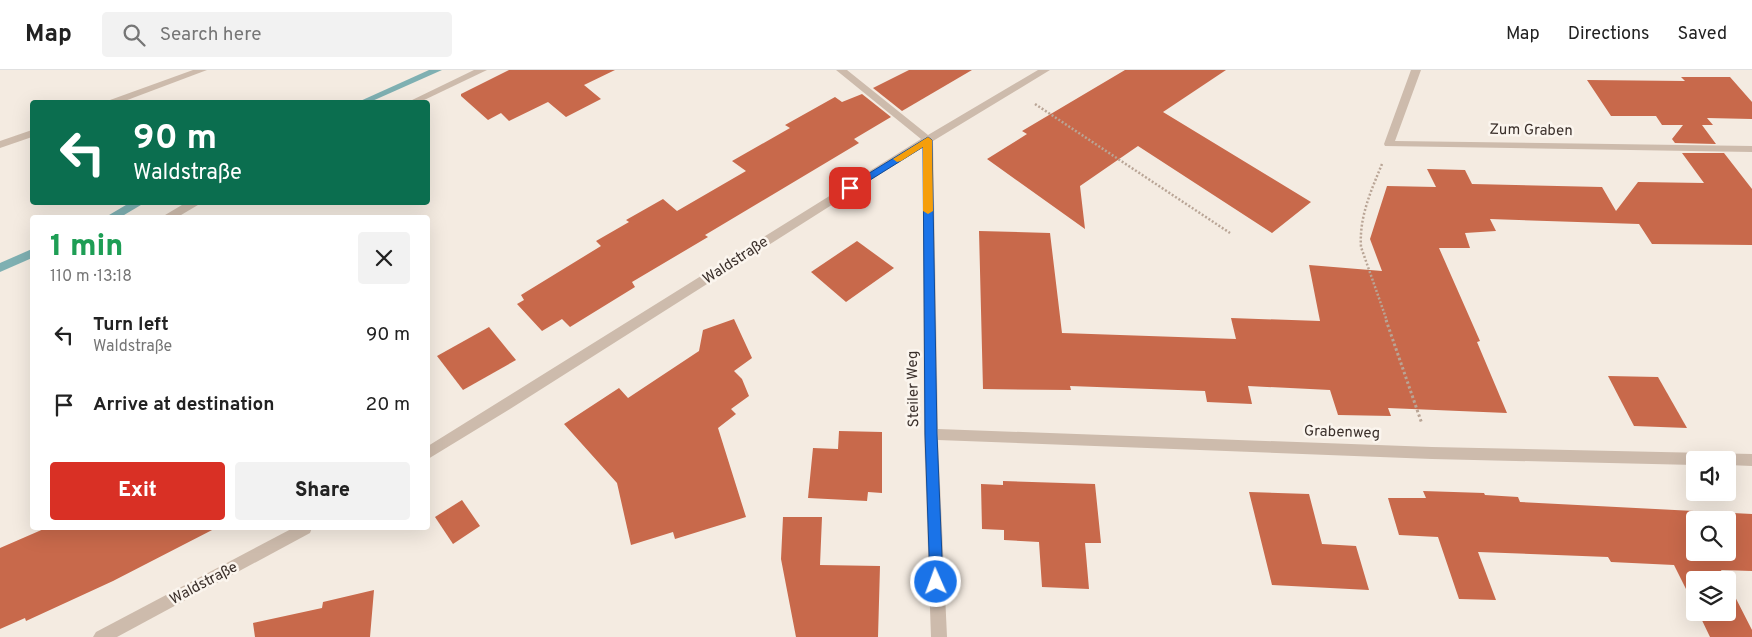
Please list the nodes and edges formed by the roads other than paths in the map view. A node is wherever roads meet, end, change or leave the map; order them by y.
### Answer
1 (202, 70) edge
2 (482, 70) edge
3 (841, 70) edge
4 (1045, 70) edge
5 (1416, 70) edge
6 (120, 100) edge
7 (416, 100) edge
8 (30, 134) edge
9 (928, 140) junction
10 (0, 145) edge
11 (1752, 149) edge
12 (192, 205) edge
13 (172, 215) edge
14 (931, 434) junction
15 (430, 453) edge
16 (1752, 460) edge
17 (302, 530) edge
18 (100, 637) edge
19 (939, 637) edge

1 - 6 street
2 - 7 street
3 - 9 street
4 - 9 street, Waldstraße
5 - 11 street, Zum Graben
8 - 10 street
9 - 14 street, Steiler Weg
9 - 15 street, Waldstraße
12 - 13 street
14 - 16 street, Grabenweg
14 - 19 street, Steiler Weg
17 - 18 street, Waldstraße

